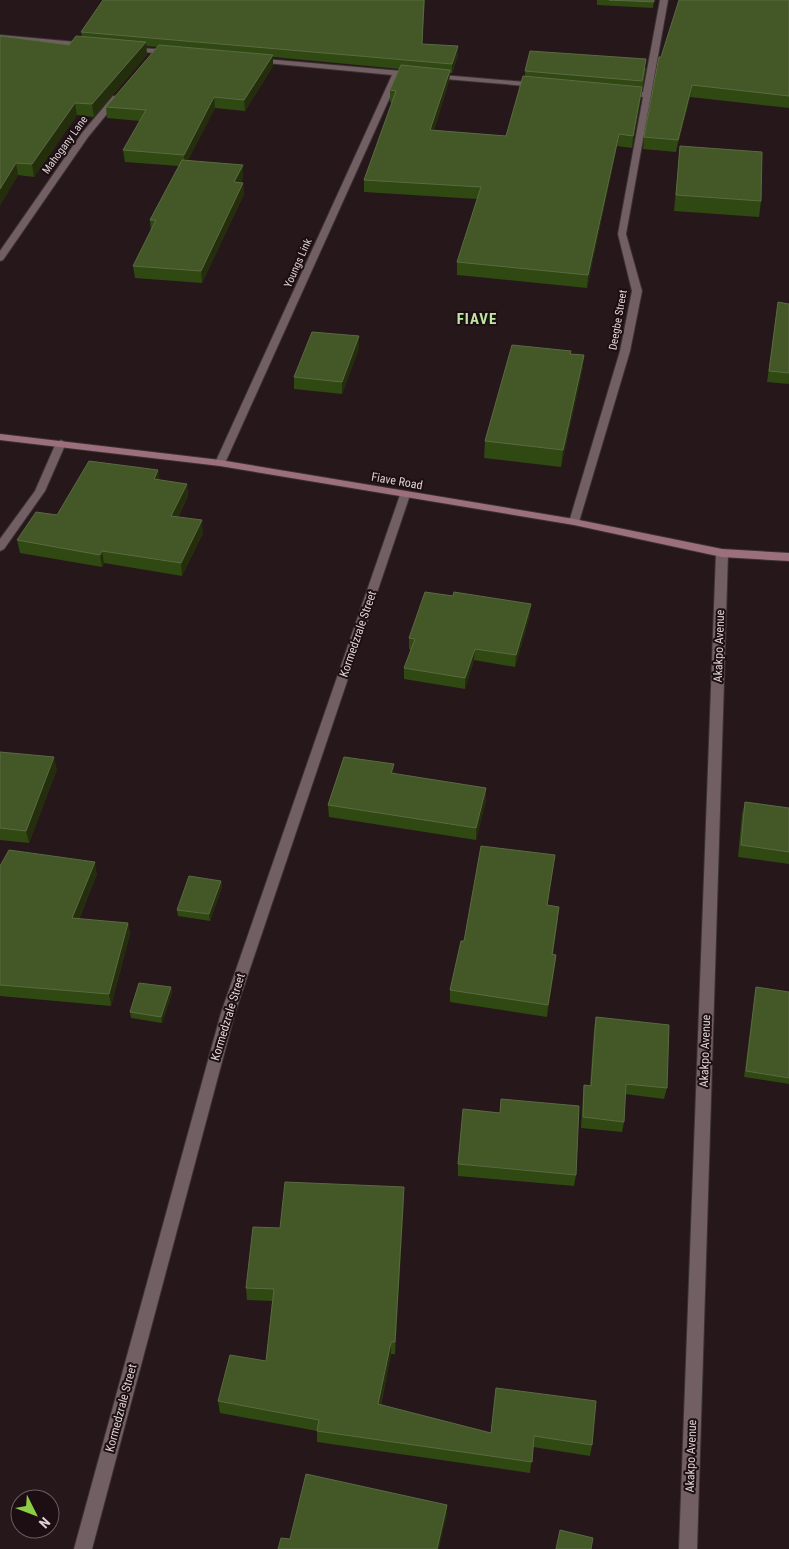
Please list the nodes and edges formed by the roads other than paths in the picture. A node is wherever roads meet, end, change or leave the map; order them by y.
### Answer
1 (664, 0) edge
2 (0, 37) edge
3 (98, 46) edge
4 (118, 48) edge
5 (157, 51) junction
6 (176, 53) edge
7 (150, 59) edge
8 (243, 59) edge
9 (397, 73) junction
10 (551, 86) edge
11 (124, 89) edge
12 (618, 92) edge
13 (647, 95) junction
14 (0, 258) edge
15 (0, 437) edge
16 (61, 443) junction
17 (220, 462) junction
18 (405, 495) junction
19 (574, 522) junction
20 (0, 547) edge
21 (722, 553) junction
22 (789, 557) edge
23 (83, 1549) edge
24 (688, 1549) edge

1 - 13 street, Deegbe Street
2 - 3 street
4 - 5 street
5 - 6 street
5 - 7 street
8 - 9 street
9 - 10 street
9 - 17 street, Youngs Link
11 - 14 street, Mahogany Lane
12 - 13 street
13 - 19 street, Deegbe Street
15 - 16 street, Fiave Road
16 - 17 street, Fiave Road
16 - 20 street
17 - 18 street, Fiave Road
18 - 19 street, Fiave Road
18 - 23 street, Kormedzrale Street
19 - 21 street, Fiave Road
21 - 22 street, Fiave Road
21 - 24 street, Akakpo Avenue

